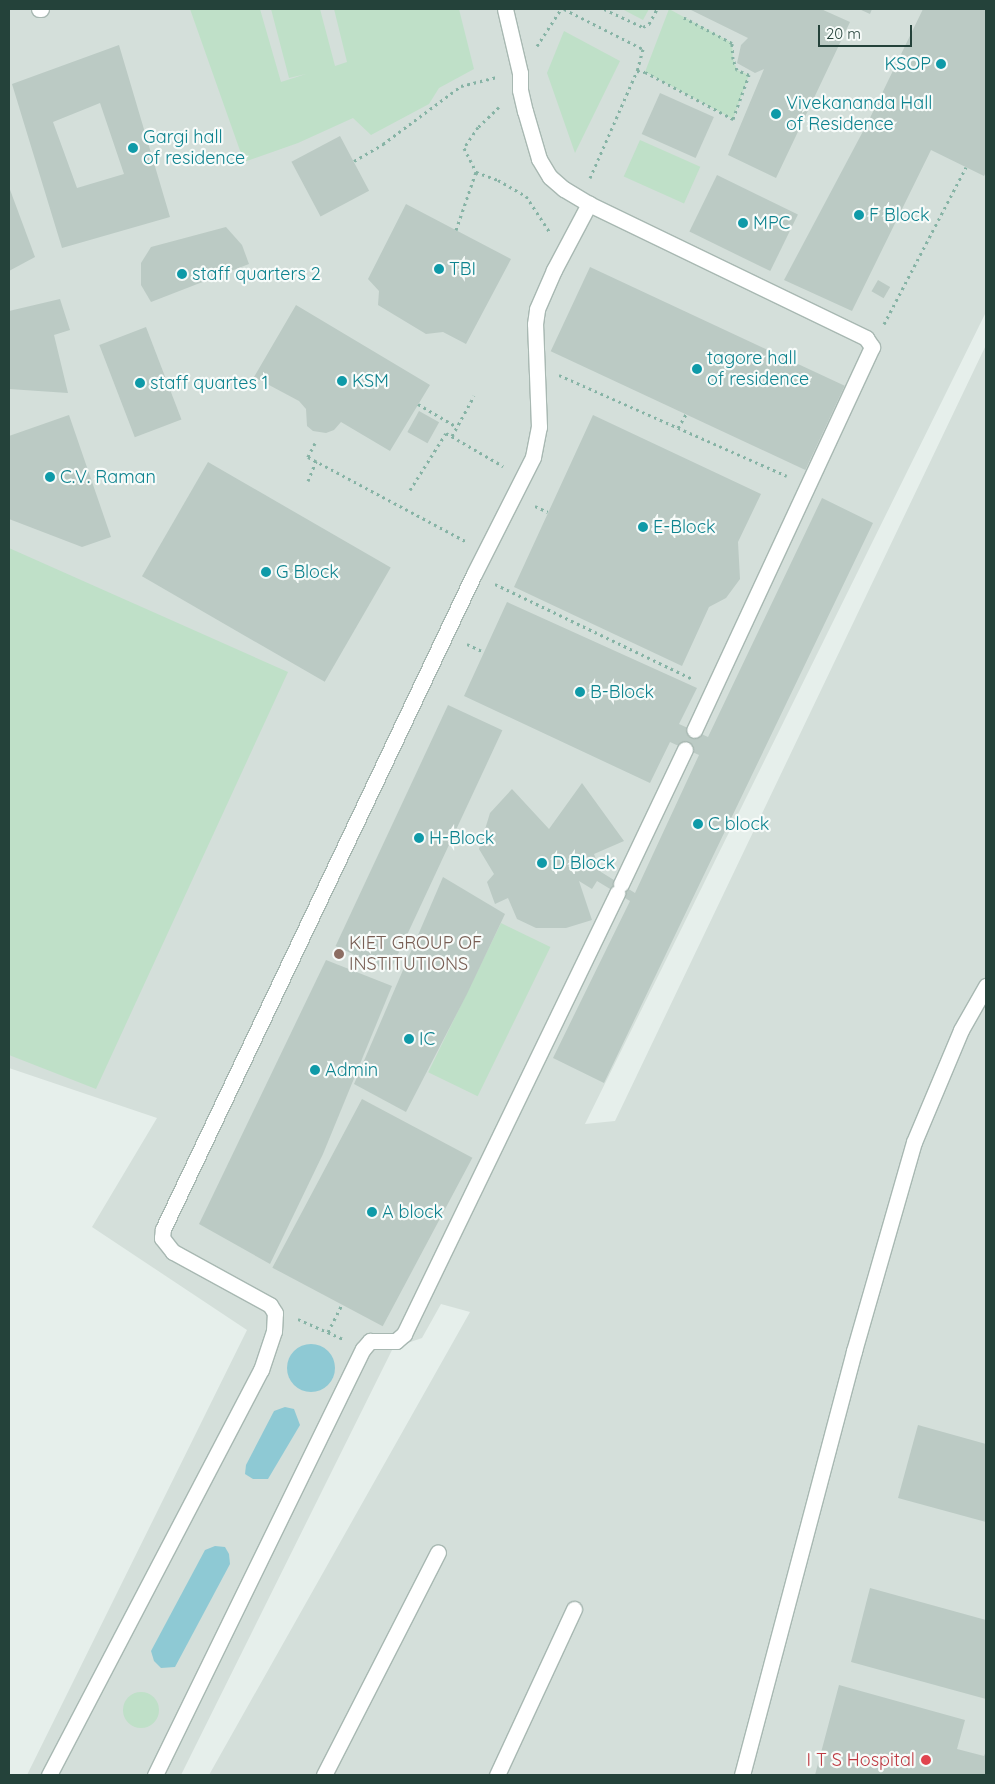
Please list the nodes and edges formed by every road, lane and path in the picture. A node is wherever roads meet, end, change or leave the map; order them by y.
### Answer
1 (505, 9) edge
2 (563, 9) edge
3 (604, 9) edge
4 (656, 9) edge
5 (682, 16) dead end
6 (637, 70) junction
7 (520, 73) junction
8 (520, 90) junction
9 (354, 161) dead end
10 (966, 167) dead end
11 (476, 172) junction
12 (585, 201) junction
13 (456, 230) dead end
14 (564, 252) junction
15 (872, 347) junction
16 (536, 365) junction
17 (474, 396) dead end
18 (418, 404) dead end
19 (686, 414) dead end
20 (457, 427) junction
21 (678, 428) junction
22 (452, 436) junction
23 (315, 443) dead end
24 (316, 461) junction
25 (523, 477) junction
26 (308, 481) dead end
27 (808, 485) junction
28 (410, 490) dead end
29 (485, 552) junction
30 (474, 574) junction
31 (713, 689) junction
32 (694, 730) dead end
33 (685, 749) dead end
34 (986, 986) edge
35 (342, 1304) dead end
36 (275, 1313) junction
37 (328, 1332) junction
38 (363, 1349) junction
39 (438, 1552) dead end
40 (574, 1609) dead end
41 (49, 1775) edge
42 (155, 1775) edge
43 (324, 1775) edge
44 (497, 1775) edge
45 (742, 1775) edge

1 - 7 lane
2 - 6 path
2 - 7 path
3 - 4 path
5 - 6 path
6 - 12 path
7 - 8 lane
7 - 9 path
8 - 11 path
8 - 12 lane
10 - 15 path
11 - 13 path
11 - 14 path
12 - 14 lane
12 - 15 lane
14 - 16 lane
15 - 27 lane
16 - 21 path
16 - 25 lane
17 - 20 path
18 - 20 path
19 - 21 path
20 - 22 path
21 - 27 path
22 - 25 path
22 - 28 path
23 - 24 path
24 - 26 path
24 - 29 path
25 - 29 lane
27 - 31 lane
29 - 30 lane
30 - 31 path
30 - 36 lane
31 - 32 lane
33 - 38 lane
34 - 45 lane
35 - 37 path
36 - 37 path
36 - 41 lane
37 - 38 path
38 - 42 lane
39 - 43 lane
40 - 44 lane

